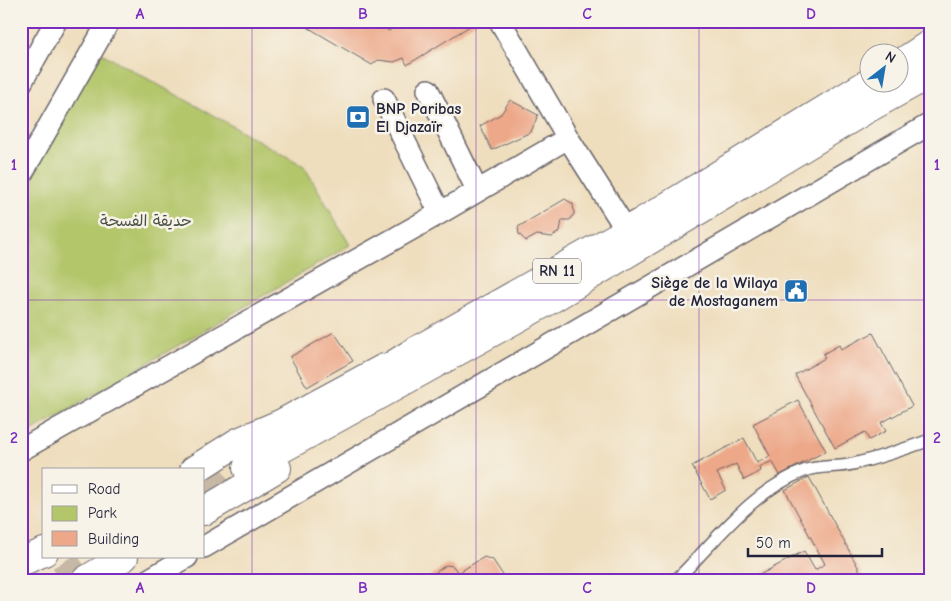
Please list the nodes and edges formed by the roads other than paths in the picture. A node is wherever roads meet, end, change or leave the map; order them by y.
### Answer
1 (56, 21) edge
2 (109, 21) edge
3 (500, 21) edge
4 (930, 44) edge
5 (908, 58) edge
6 (930, 74) edge
7 (21, 83) edge
8 (858, 89) edge
9 (428, 90) dead end
10 (384, 99) dead end
11 (930, 124) edge
12 (568, 138) junction
13 (21, 175) edge
14 (478, 190) junction
15 (440, 213) junction
16 (627, 231) junction
17 (419, 361) junction
18 (930, 440) edge
19 (21, 450) edge
20 (245, 464) tunnel mouth
21 (197, 468) edge
22 (205, 510) edge
23 (205, 546) edge
24 (42, 553) edge
25 (122, 558) edge
26 (185, 558) edge
27 (21, 562) edge
28 (86, 580) edge
29 (148, 580) edge
30 (676, 580) edge

1 - 7 street
2 - 13 street
3 - 12 street
4 - 5 highway
6 - 17 highway, RN 11
8 - 16 highway, RN 11
9 - 14 street
10 - 15 street
11 - 23 street
12 - 14 street
12 - 16 street
14 - 15 street
15 - 19 street
16 - 17 highway, RN 11
17 - 20 highway, RN 11
17 - 21 highway
17 - 22 highway
18 - 30 lane
24 - 27 highway
25 - 28 highway
26 - 29 street

